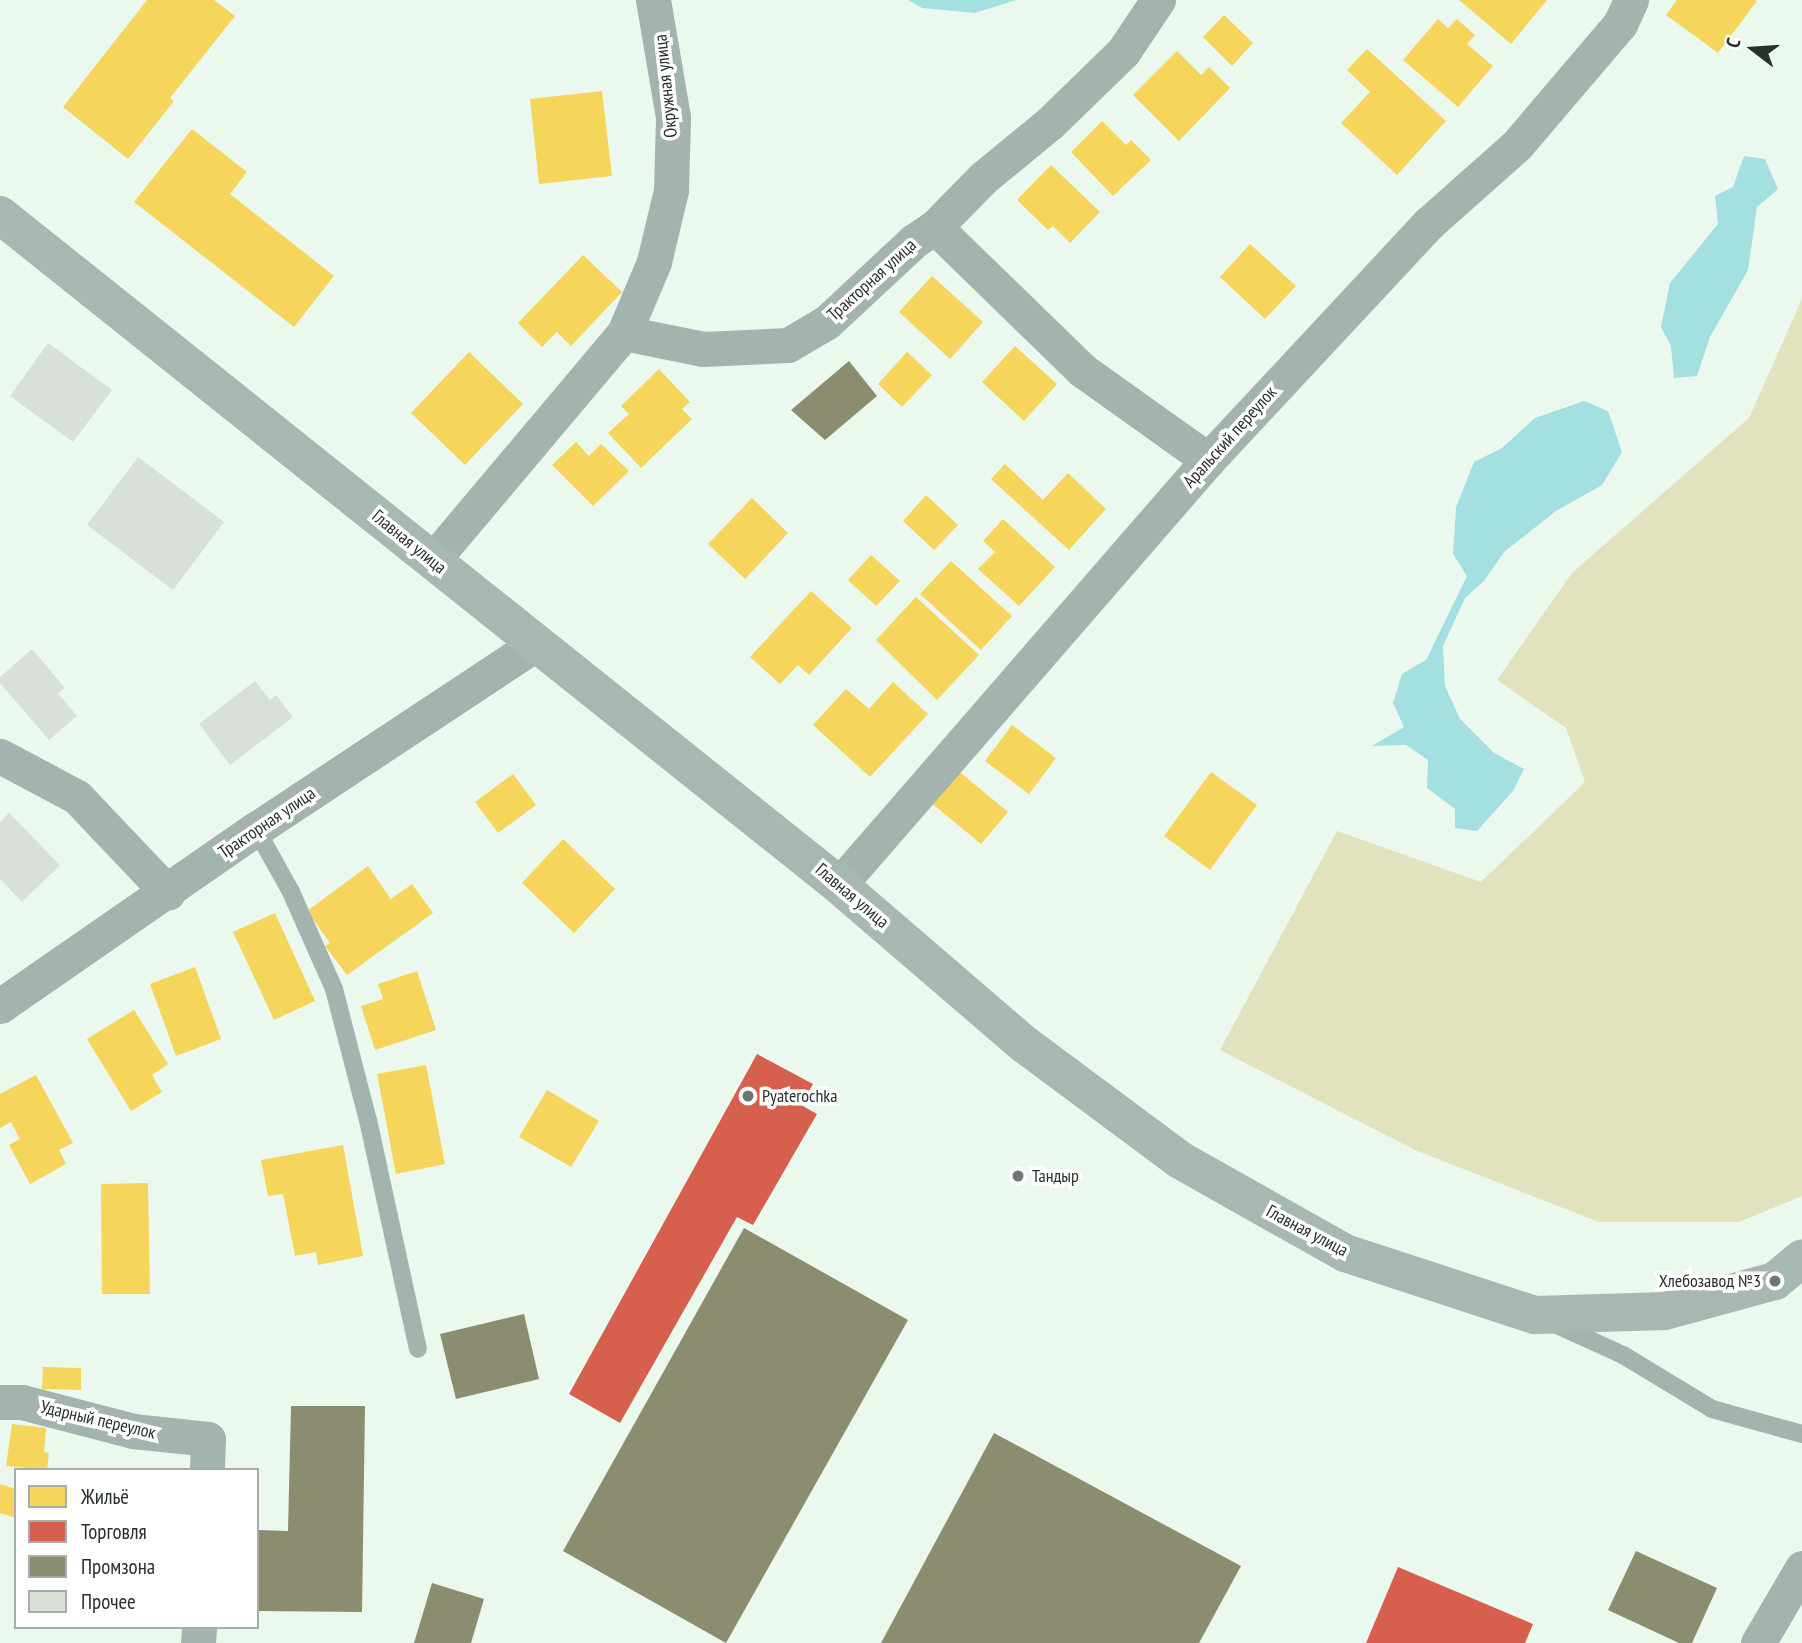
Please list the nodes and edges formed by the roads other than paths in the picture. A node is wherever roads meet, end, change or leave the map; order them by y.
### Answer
1 (653, 0) edge
2 (1158, 0) edge
3 (1631, 0) edge
4 (0, 215) edge
5 (934, 227) junction
6 (624, 333) junction
7 (1208, 460) junction
8 (432, 561) junction
9 (536, 644) junction
10 (0, 756) edge
11 (256, 829) junction
12 (839, 885) junction
13 (168, 893) junction
14 (0, 1006) edge
15 (1802, 1258) edge
16 (1535, 1315) junction
17 (418, 1349) dead end
18 (0, 1402) edge
19 (1802, 1434) edge
20 (207, 1468) edge
21 (1802, 1568) edge
22 (1758, 1643) edge

1 - 6 street, Окружная улица
2 - 5 street, Тракторная улица
3 - 7 street, Аральский переулок
4 - 8 main road, Главная улица
5 - 6 street, Тракторная улица
5 - 7 street
6 - 8 street
7 - 12 street, Аральский переулок
8 - 9 main road, Главная улица
9 - 11 street, Тракторная улица
9 - 12 main road, Главная улица
10 - 13 street
11 - 13 street, Тракторная улица
11 - 17 lane
12 - 16 main road, Главная улица
13 - 14 street, Тракторная улица
15 - 16 main road, Главная улица
16 - 19 lane
18 - 20 street, Ударный переулок
21 - 22 street

